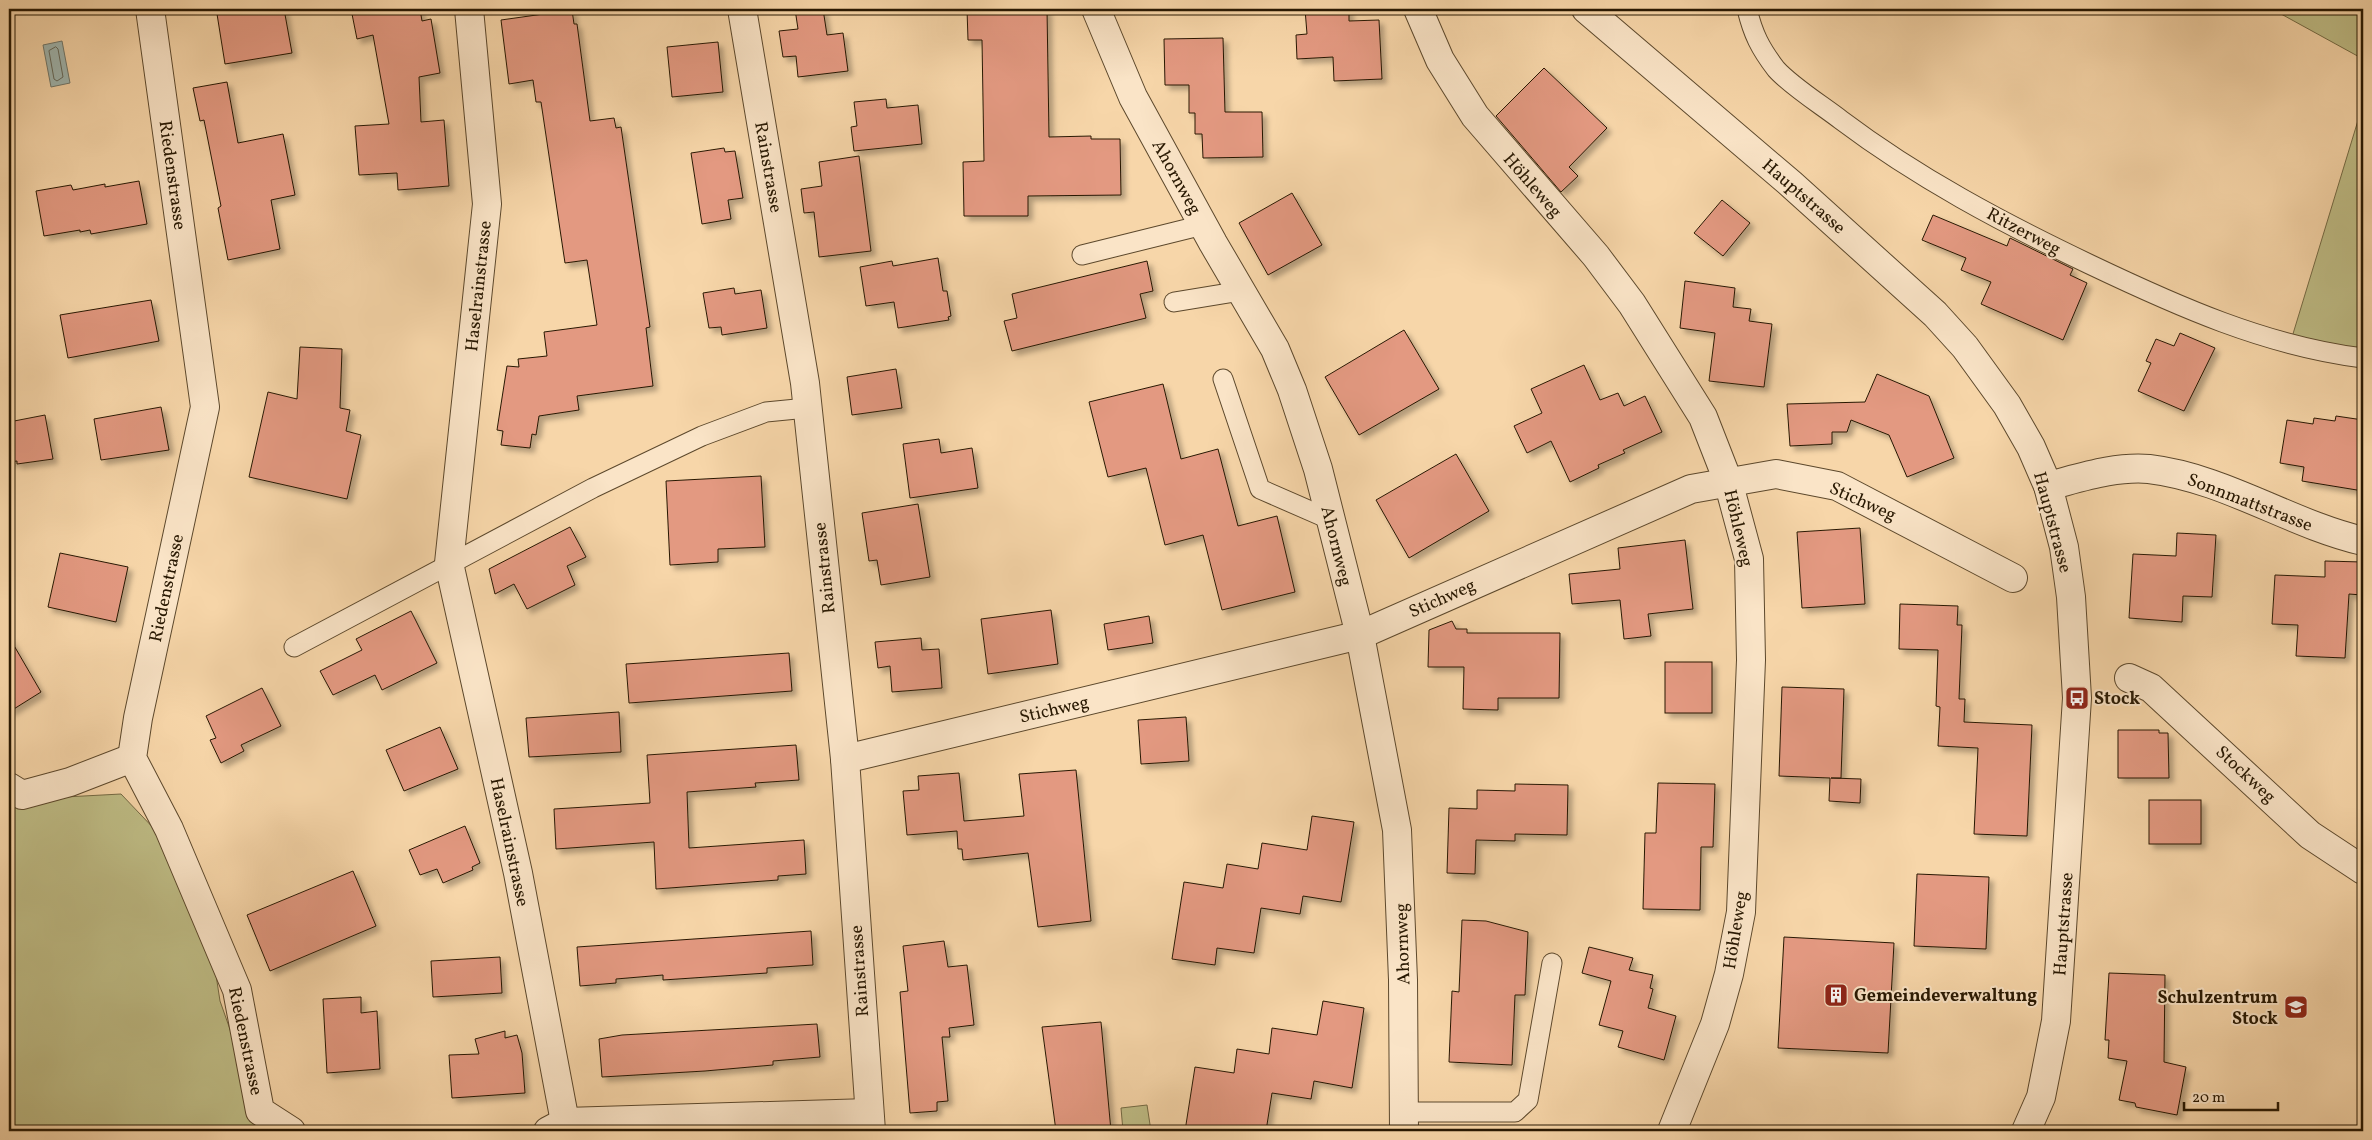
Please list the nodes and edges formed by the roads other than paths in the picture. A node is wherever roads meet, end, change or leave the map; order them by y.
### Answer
1 (150, 9) edge
2 (469, 9) edge
3 (742, 9) edge
4 (1096, 9) edge
5 (1418, 9) edge
6 (1586, 9) edge
7 (1747, 9) edge
8 (1203, 225) junction
9 (1082, 255) dead end
10 (1241, 291) junction
11 (1174, 302) dead end
12 (2363, 358) edge
13 (1223, 379) dead end
14 (807, 408) junction
15 (1728, 481) junction
16 (2048, 486) junction
17 (1331, 520) junction
18 (2363, 541) edge
19 (449, 563) junction
20 (2013, 578) dead end
21 (1360, 635) junction
22 (294, 646) dead end
23 (2129, 678) dead end
24 (132, 758) junction
25 (845, 759) junction
26 (9, 787) edge
27 (2363, 870) edge
28 (1552, 963) dead end
29 (870, 1122) edge
30 (1404, 1122) edge
31 (557, 1127) edge
32 (291, 1131) edge
33 (1672, 1131) edge
34 (2026, 1131) edge

1 - 24 street, Riedenstrasse
2 - 19 street, Haselrainstrasse
3 - 14 street, Rainstrasse
4 - 8 street, Ahornweg
5 - 15 street, Höhleweg
6 - 16 street, Hauptstrasse
7 - 12 lane, Ritzerweg
8 - 9 lane
8 - 10 street, Ahornweg
10 - 11 lane
10 - 17 street, Ahornweg
13 - 17 lane
14 - 19 lane
14 - 25 street, Rainstrasse
15 - 20 street, Stichweg
15 - 21 street, Stichweg
15 - 33 street, Höhleweg
16 - 18 street, Sonnmattstrasse
16 - 34 street, Hauptstrasse
17 - 21 street, Ahornweg
19 - 22 lane
19 - 31 street, Haselrainstrasse
21 - 25 street, Stichweg
21 - 30 street, Ahornweg
23 - 27 street, Stockweg
24 - 26 street
24 - 32 street, Riedenstrasse
25 - 29 street, Rainstrasse
28 - 30 lane
29 - 31 street

